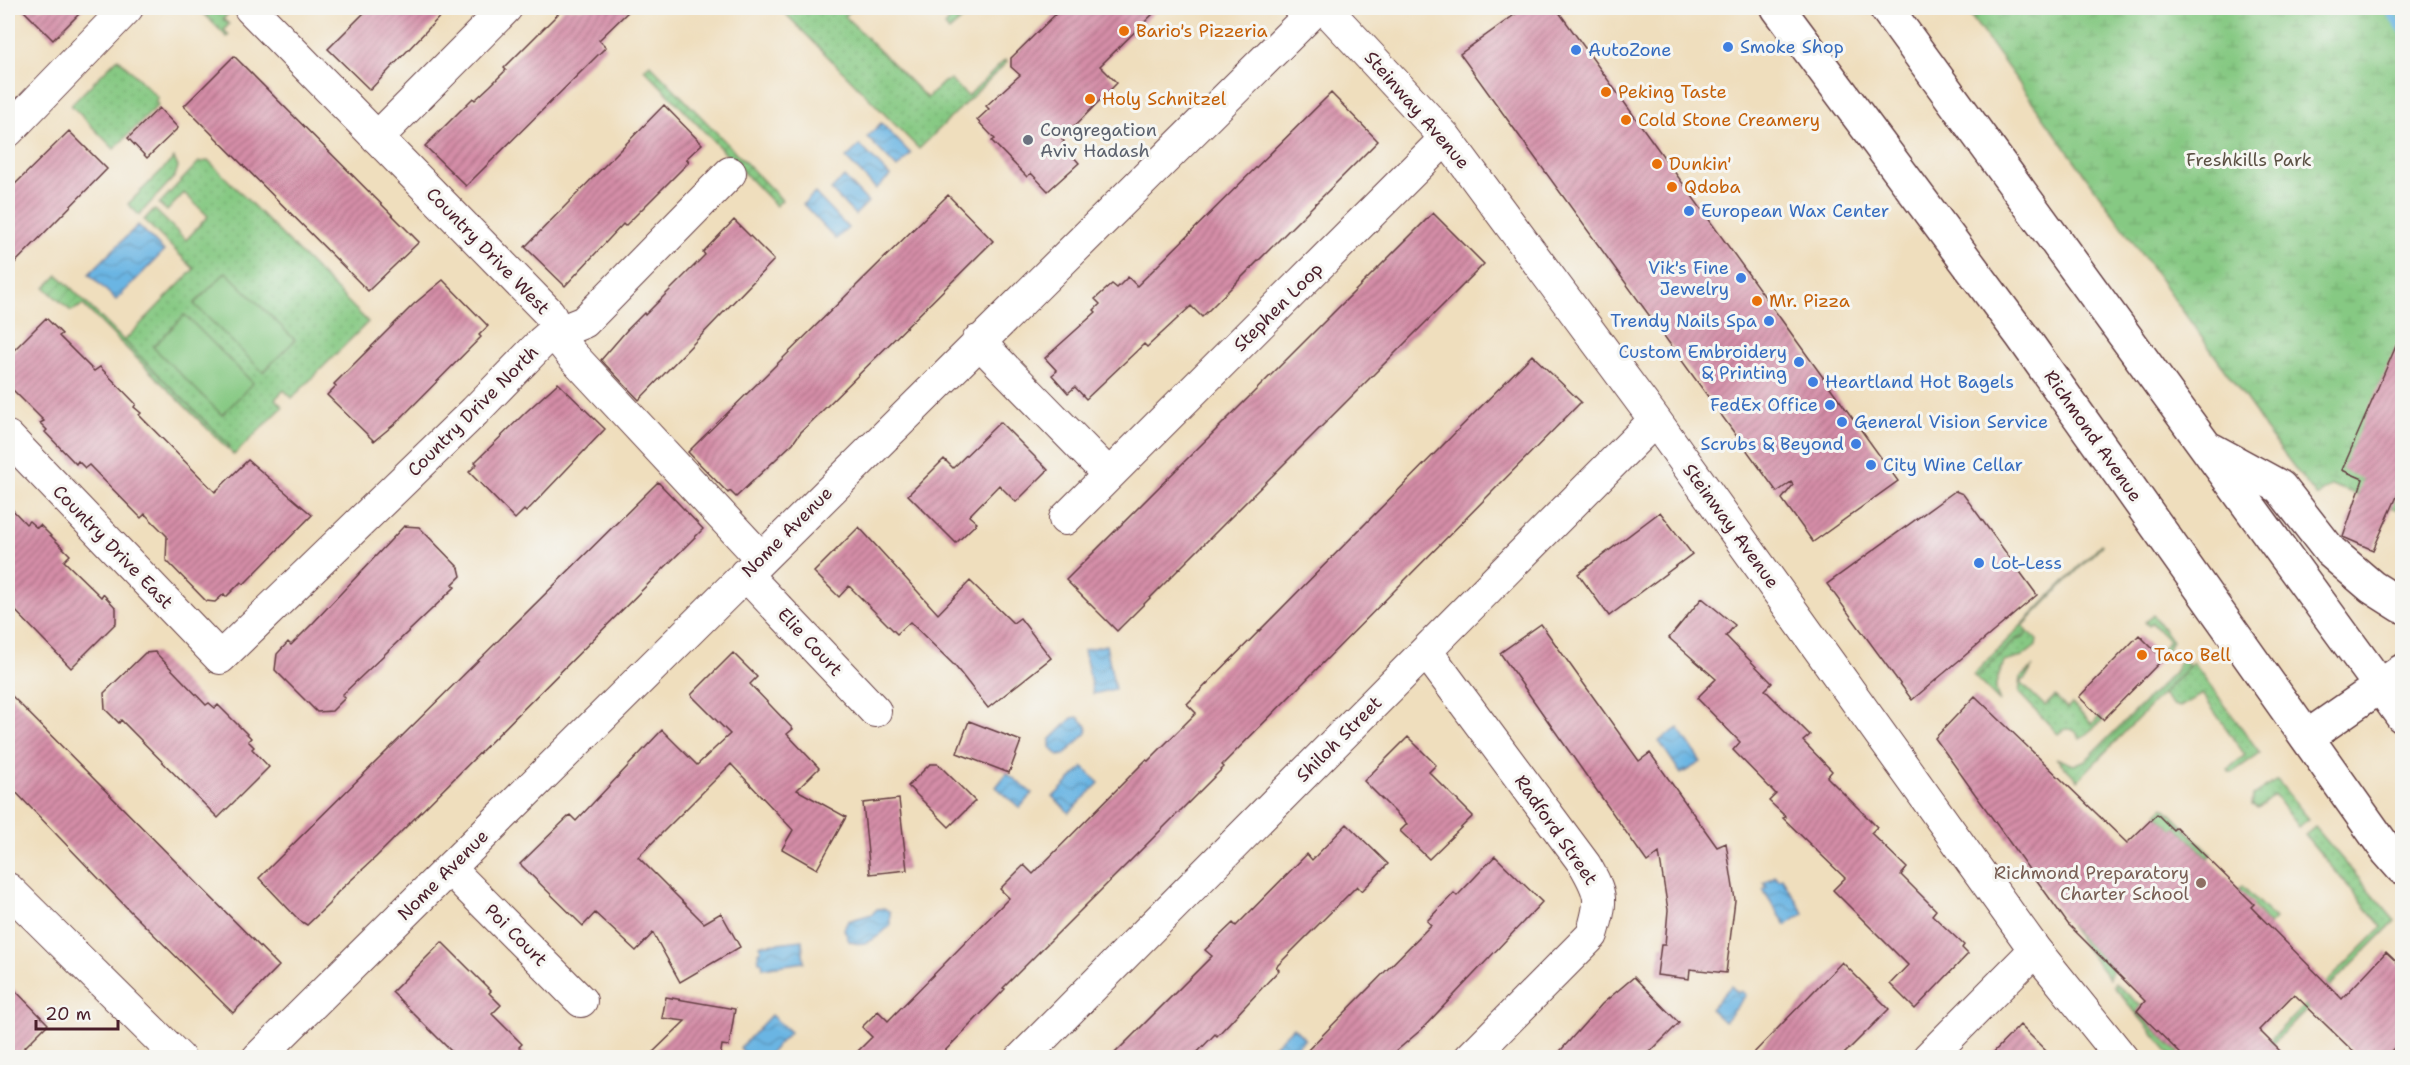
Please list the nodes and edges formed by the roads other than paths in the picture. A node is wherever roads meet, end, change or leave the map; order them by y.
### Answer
1 (128, 8) edge
2 (250, 8) edge
3 (506, 8) edge
4 (1317, 8) edge
5 (1325, 8) edge
6 (1778, 8) edge
7 (1886, 8) edge
8 (8, 131) edge
9 (377, 138) junction
10 (1446, 138) junction
11 (730, 172) dead end
12 (557, 333) junction
13 (978, 341) junction
14 (1655, 420) junction
15 (8, 437) edge
16 (2203, 445) junction
17 (1109, 475) junction
18 (1065, 519) dead end
19 (753, 566) junction
20 (2403, 606) edge
21 (1426, 651) junction
22 (220, 658) joint
23 (2391, 678) edge
24 (875, 711) dead end
25 (2403, 716) edge
26 (2307, 737) junction
27 (2403, 868) edge
28 (450, 869) junction
29 (8, 889) edge
30 (2035, 950) junction
31 (581, 1001) dead end
32 (178, 1058) edge
33 (258, 1058) edge
34 (1022, 1058) edge
35 (1470, 1058) edge
36 (1928, 1058) edge
37 (2122, 1058) edge

1 - 8 street
2 - 9 street, Country Drive West
3 - 9 street
4 - 13 street, Nome Avenue
5 - 10 street, Steinway Avenue
6 - 26 main road, Richmond Avenue
7 - 16 main road
9 - 12 street, Country Drive West
10 - 14 street, Steinway Avenue
10 - 17 street, Stephen Loop
11 - 12 street, Country Drive North
12 - 19 street, Country Drive West
12 - 22 street, Country Drive North
13 - 17 street
13 - 19 street, Nome Avenue
14 - 21 street, Shiloh Street
14 - 30 street, Steinway Avenue
15 - 22 street, Country Drive East
16 - 20 main road
16 - 23 main road
17 - 18 street, Stephen Loop
19 - 24 street, Elie Court
19 - 28 street, Nome Avenue
21 - 34 street, Shiloh Street
21 - 35 street, Radford Street
23 - 25 main road
23 - 26 main road
26 - 27 main road, Richmond Avenue
28 - 31 street, Poi Court
28 - 33 street, Nome Avenue
29 - 32 street
30 - 36 street
30 - 37 street, Steinway Avenue

